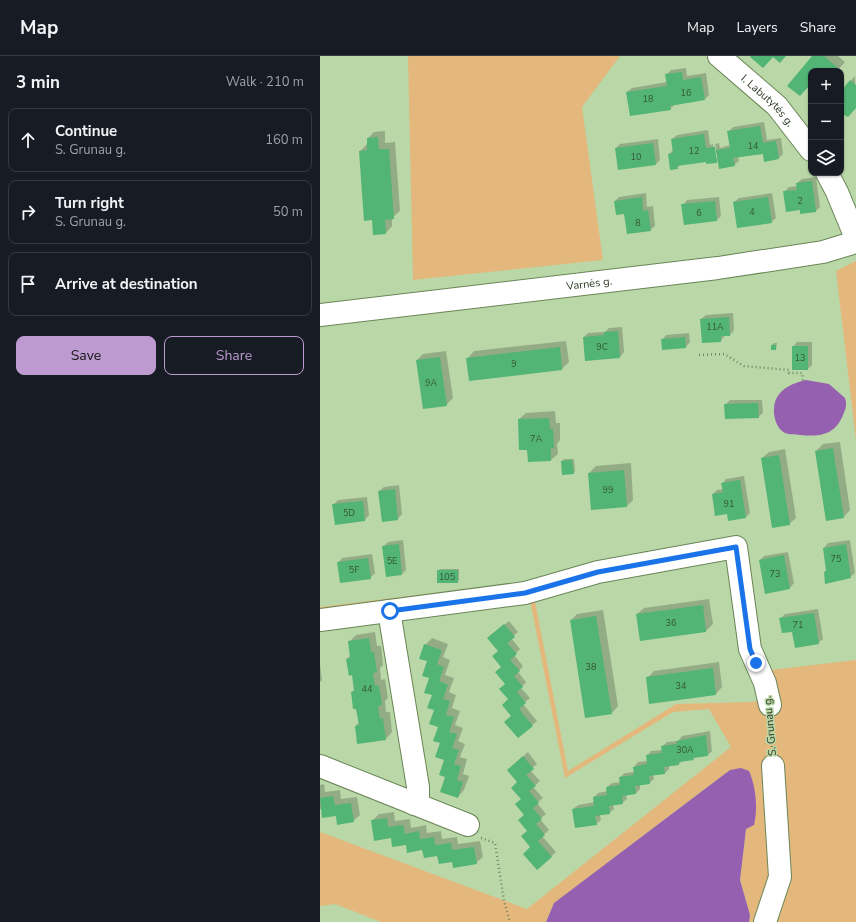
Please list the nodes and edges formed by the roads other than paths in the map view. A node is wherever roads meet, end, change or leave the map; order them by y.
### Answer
1 (718, 56) edge
2 (808, 146) edge
3 (829, 176) edge
4 (856, 238) edge
5 (856, 242) edge
6 (320, 315) edge
7 (390, 611) junction
8 (320, 620) edge
9 (770, 705) road end
10 (320, 766) edge
11 (773, 766) road end
12 (414, 804) junction
13 (468, 825) road end
14 (766, 922) edge

1 - 2 street, I. Labutytės g.
3 - 4 street
5 - 6 street, Varnės g.
7 - 8 street, S. Grunau g.
7 - 9 street, S. Grunau g.
7 - 12 street
10 - 12 street
11 - 14 street, S. Grunau g.
12 - 13 street

